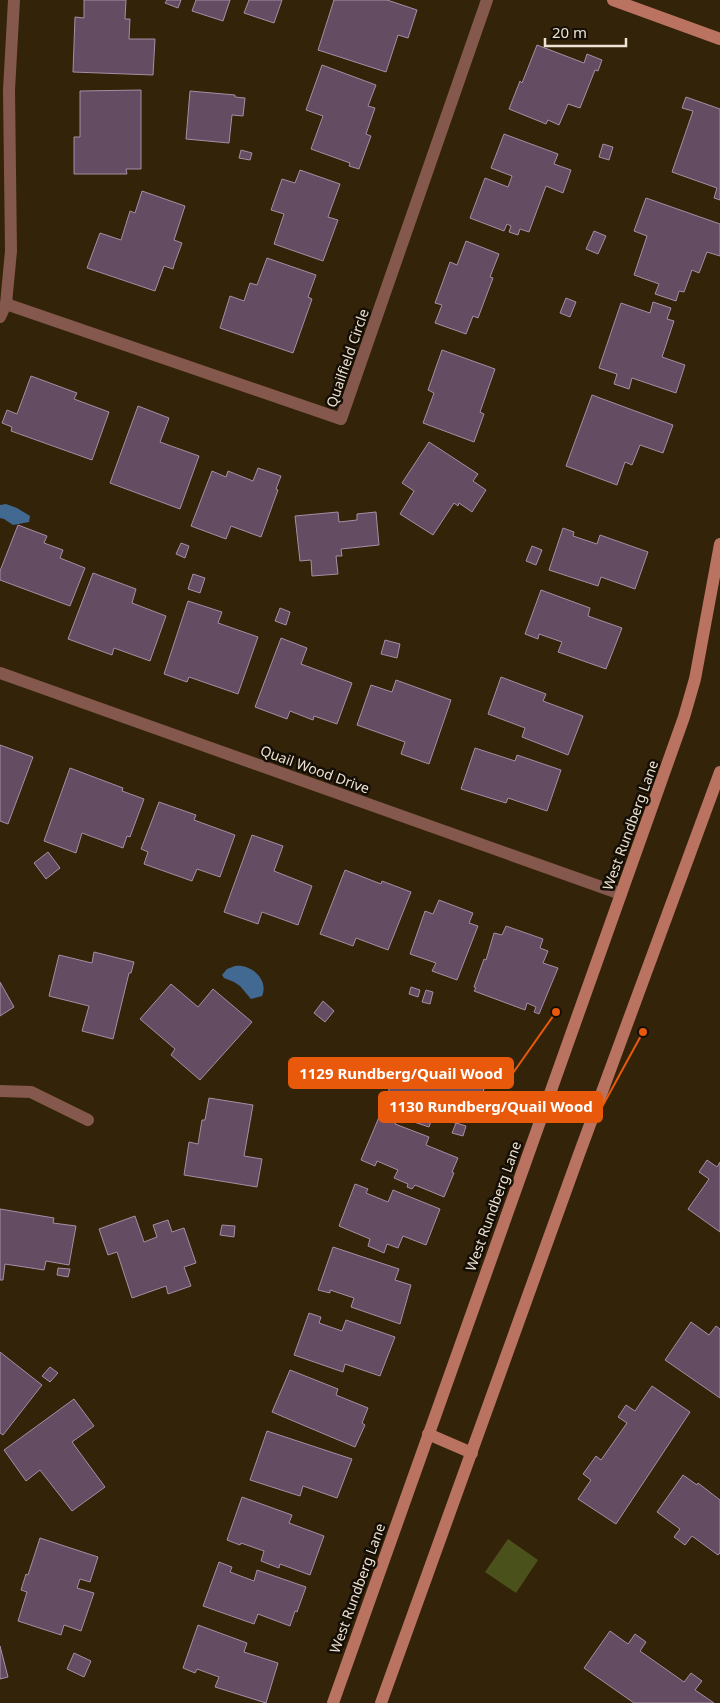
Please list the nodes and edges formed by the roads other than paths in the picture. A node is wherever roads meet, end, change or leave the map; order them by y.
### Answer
1 (14, 0) edge
2 (487, 0) edge
3 (613, 0) edge
4 (720, 39) edge
5 (6, 304) junction
6 (0, 317) edge
7 (720, 544) edge
8 (718, 572) edge
9 (0, 673) edge
10 (720, 772) edge
11 (621, 894) junction
12 (0, 1091) edge
13 (88, 1120) dead end
14 (428, 1434) junction
15 (472, 1453) junction
16 (333, 1703) edge
17 (381, 1703) edge

1 - 5 street
2 - 5 street, Quailfield Circle
3 - 4 main road
5 - 6 street
7 - 8 main road, West Rundberg Lane
8 - 11 main road, West Rundberg Lane
9 - 11 street, Quail Wood Drive
10 - 15 main road
11 - 14 main road, West Rundberg Lane
12 - 13 street
14 - 15 main road
14 - 16 main road, West Rundberg Lane
15 - 17 main road

